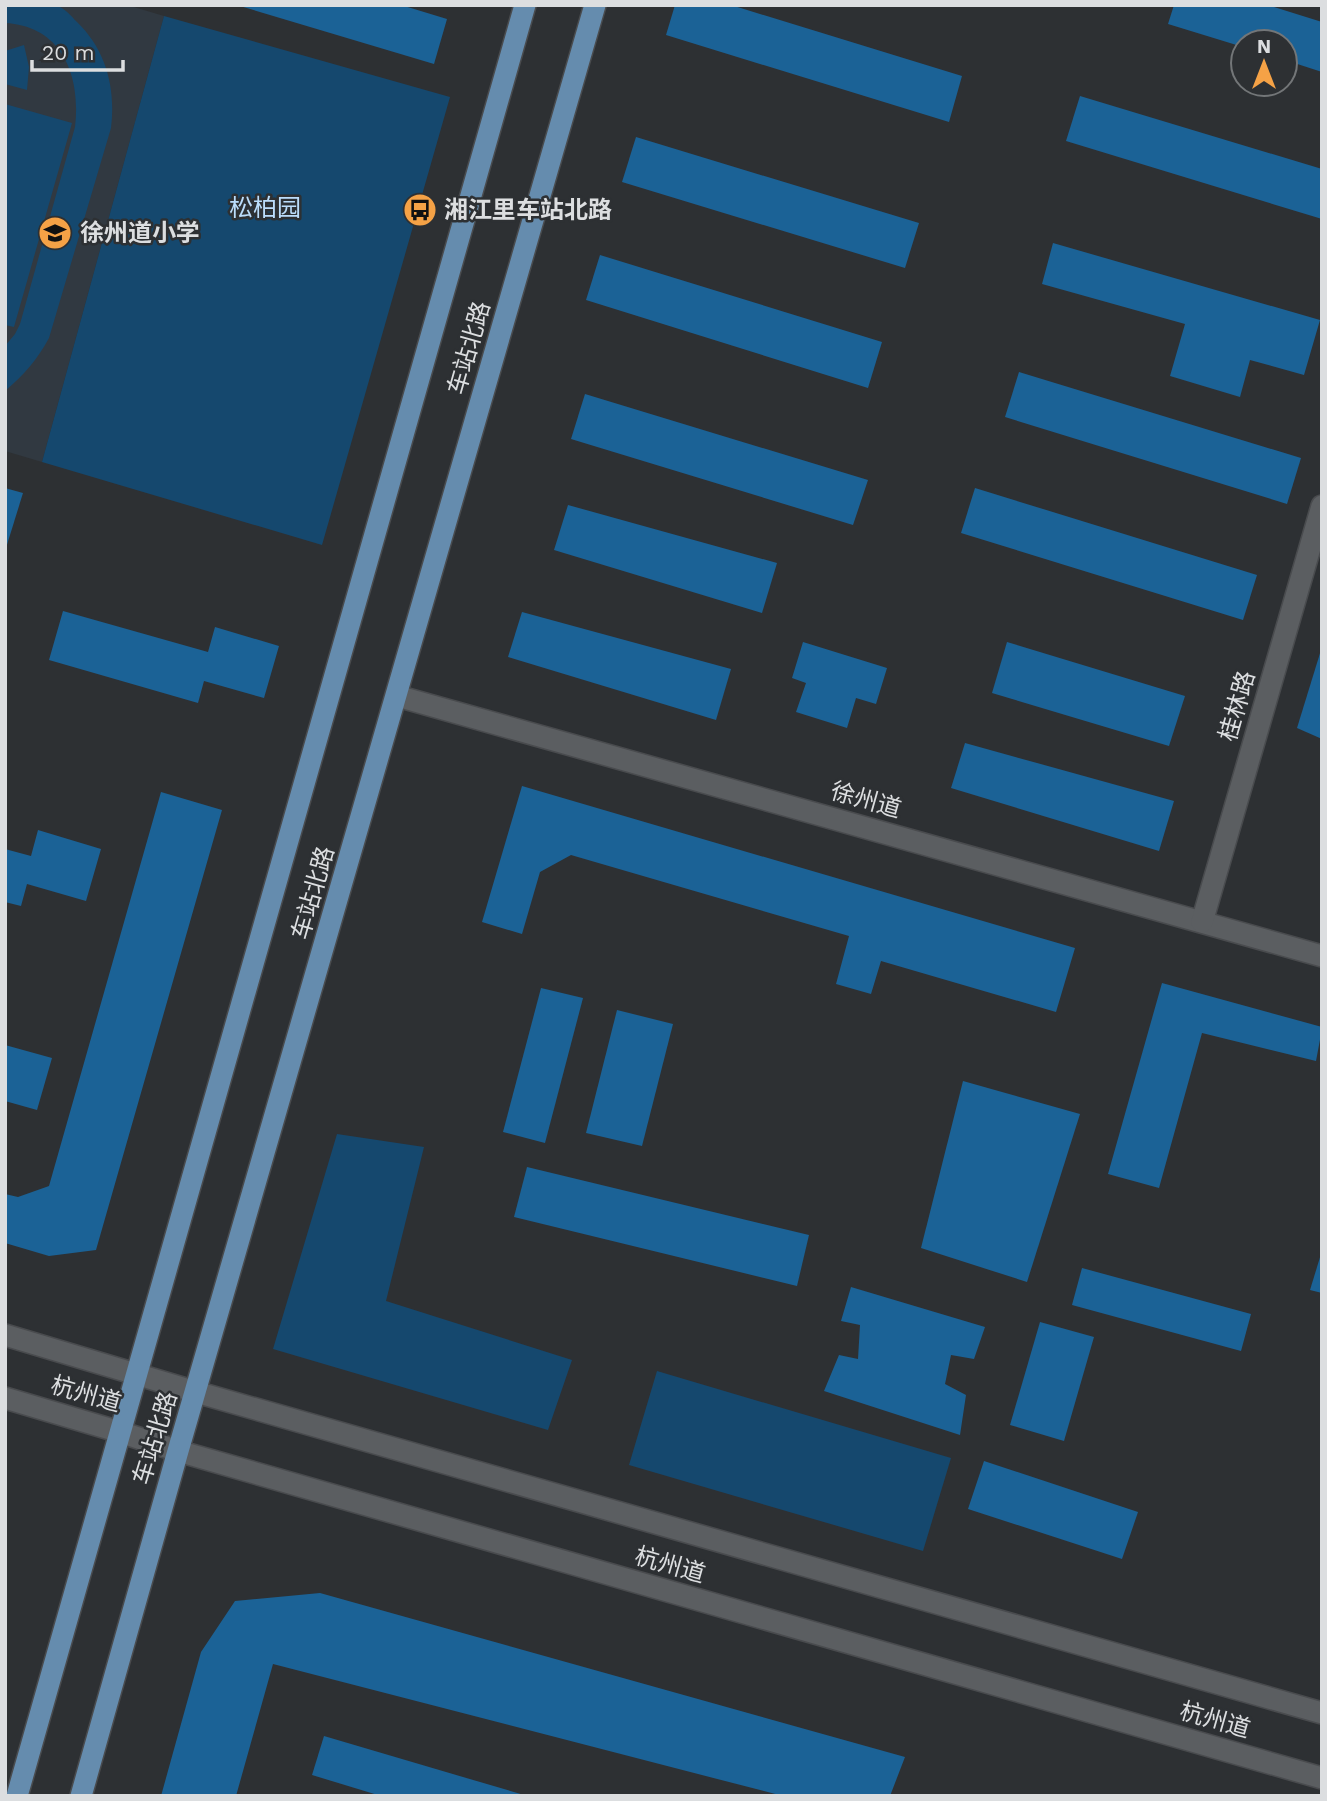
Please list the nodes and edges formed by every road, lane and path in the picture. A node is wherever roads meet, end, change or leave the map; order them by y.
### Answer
1 (525, 5) edge
2 (595, 5) edge
3 (1322, 506) edge
4 (397, 696) junction
5 (1202, 922) junction
6 (1322, 956) edge
7 (5, 1335) edge
8 (135, 1373) junction
9 (196, 1392) junction
10 (5, 1398) edge
11 (120, 1432) junction
12 (178, 1451) junction
13 (1322, 1713) edge
14 (1322, 1778) edge
15 (17, 1796) edge
16 (81, 1796) edge

1 - 8 main road, 车站北路
2 - 4 main road, 车站北路
3 - 5 main road, 桂林路
4 - 5 main road, 徐州道
4 - 9 main road, 车站北路
5 - 6 main road, 徐州道
7 - 8 main road, 杭州道
8 - 9 main road, 杭州道
8 - 11 main road, 车站北路
9 - 12 main road, 车站北路
9 - 13 main road, 杭州道
10 - 11 main road, 杭州道
11 - 12 main road, 杭州道
11 - 15 main road, 车站北路
12 - 14 main road, 杭州道
12 - 16 main road, 车站北路

